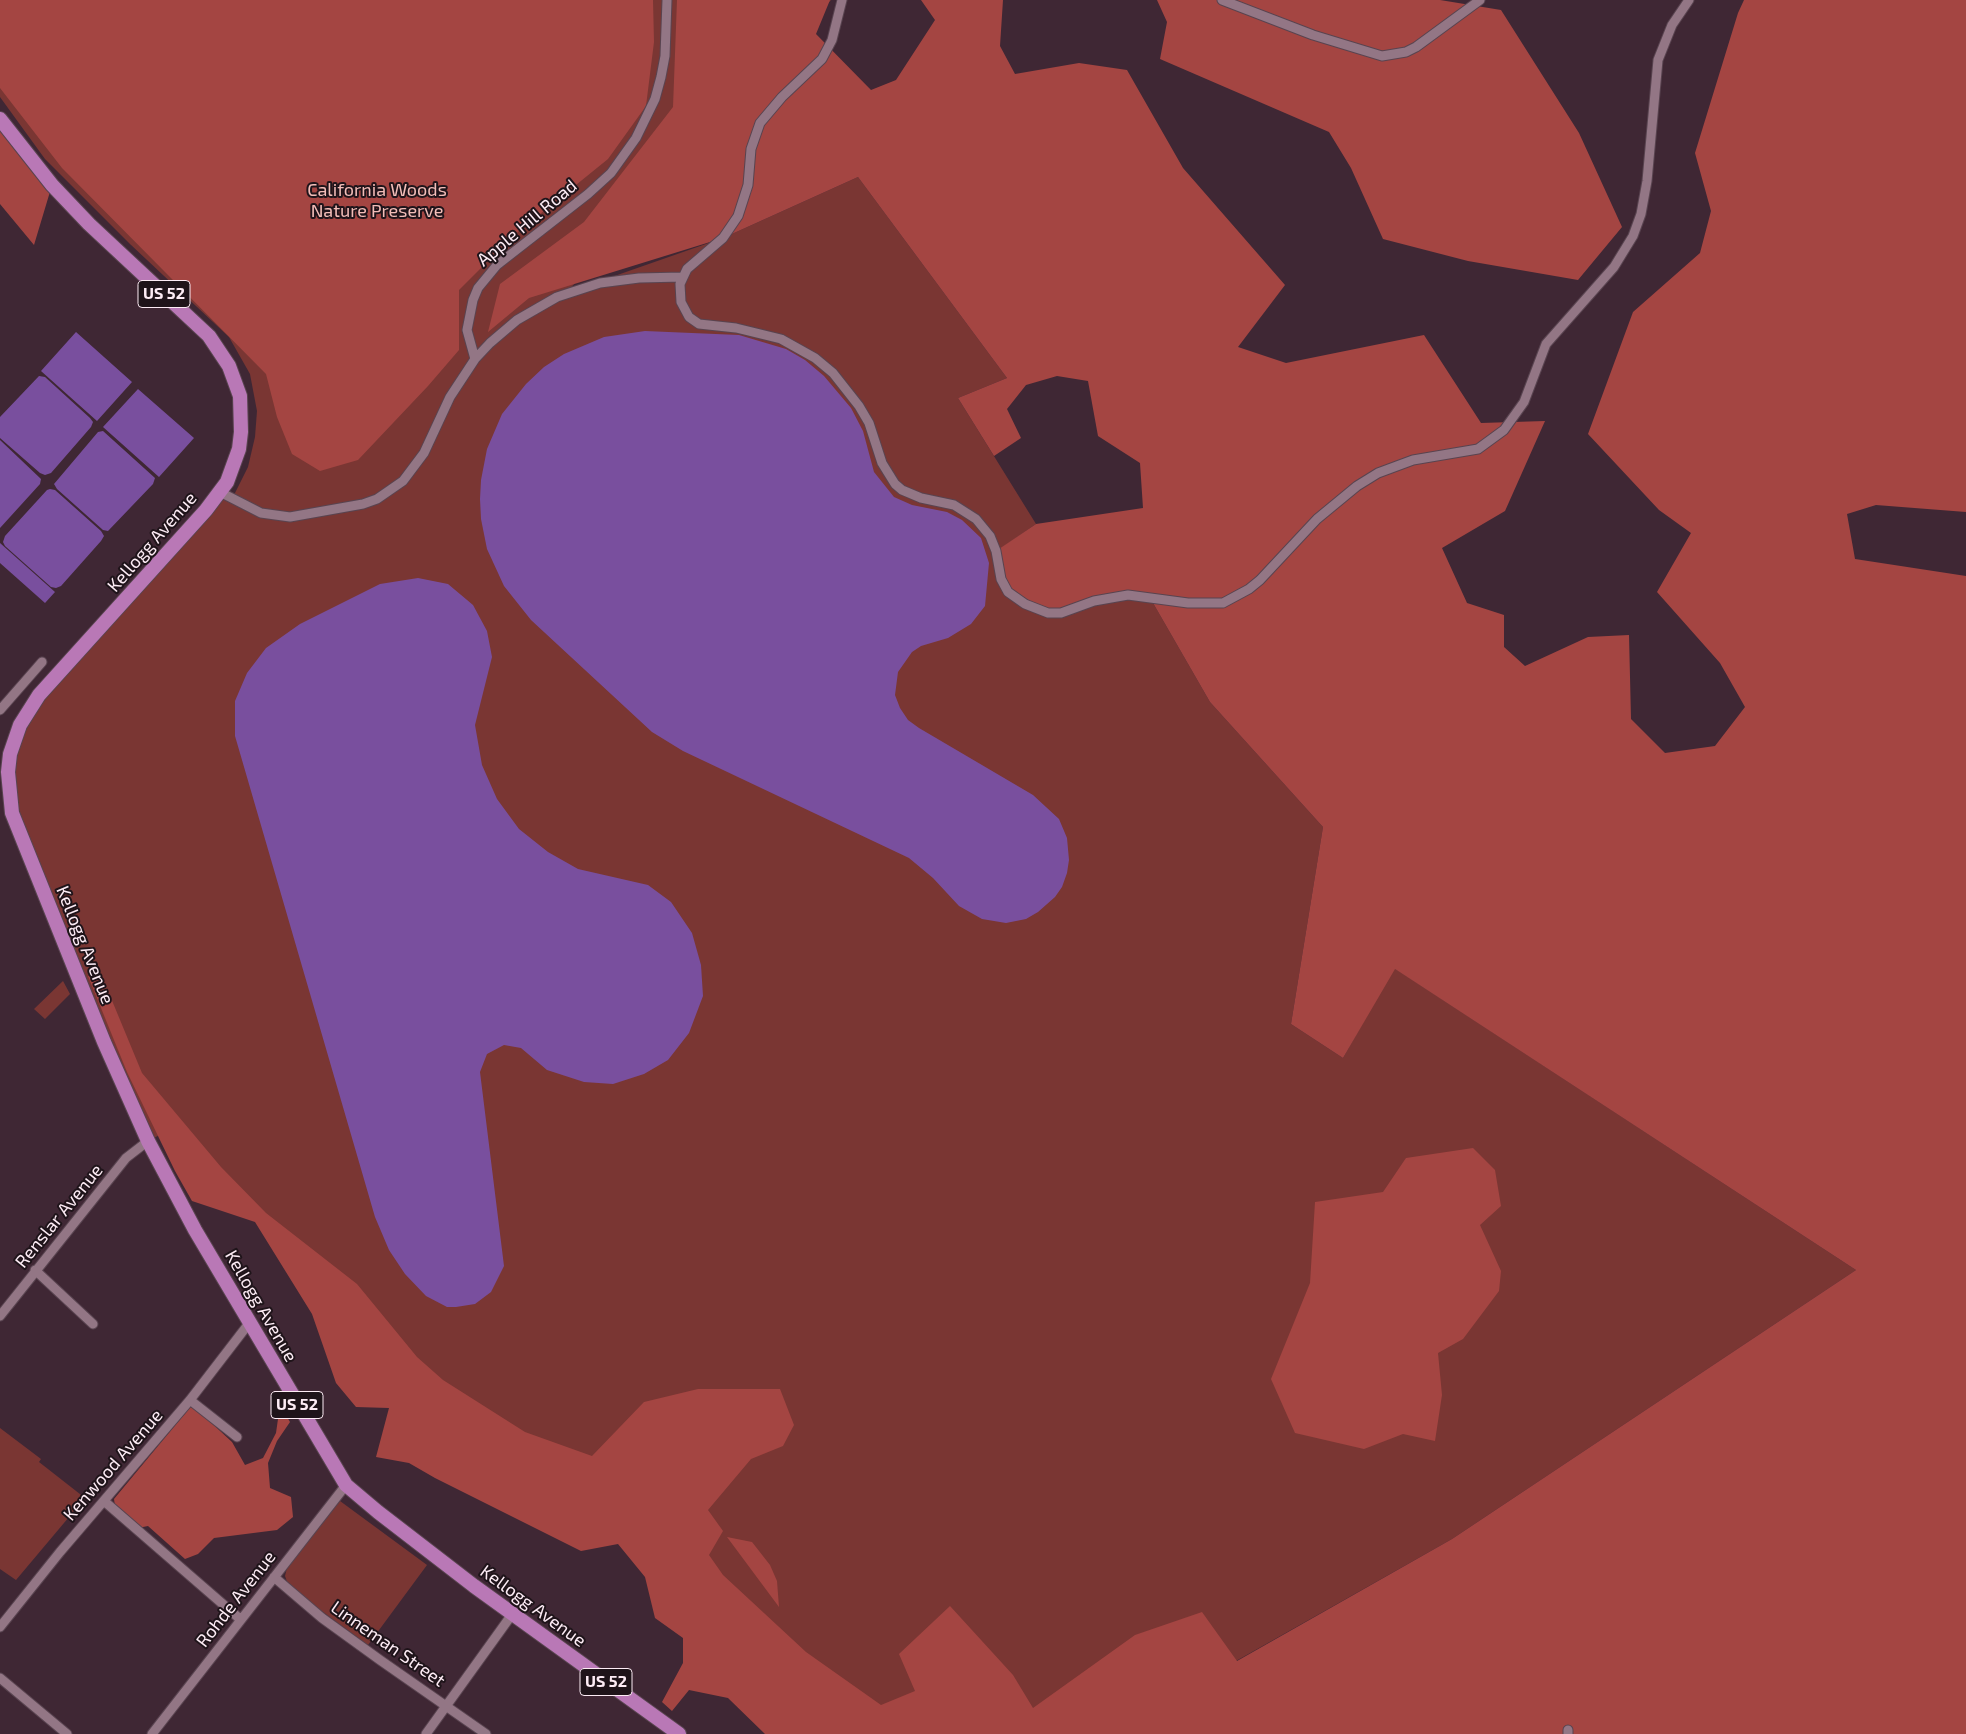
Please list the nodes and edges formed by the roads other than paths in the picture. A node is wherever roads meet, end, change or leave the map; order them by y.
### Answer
1 (667, 0) edge
2 (842, 0) edge
3 (1222, 0) edge
4 (1480, 0) edge
5 (1689, 0) edge
6 (0, 119) edge
7 (682, 277) junction
8 (475, 359) junction
9 (220, 492) junction
10 (42, 662) dead end
11 (0, 710) edge
12 (148, 1140) junction
13 (35, 1270) junction
14 (0, 1316) edge
15 (250, 1322) junction
16 (93, 1324) dead end
17 (190, 1400) junction
18 (237, 1437) dead end
19 (346, 1485) junction
20 (104, 1501) junction
21 (274, 1577) junction
22 (513, 1613) junction
23 (240, 1619) junction
24 (0, 1627) edge
25 (0, 1678) edge
26 (447, 1706) junction
27 (67, 1734) edge
28 (152, 1734) edge
29 (426, 1734) edge
30 (486, 1734) edge
31 (679, 1734) edge

1 - 8 street, Apple Hill Road
2 - 7 street
3 - 4 street
5 - 7 street
6 - 9 main road, Kellogg Avenue / US 52
7 - 8 street
8 - 9 street
9 - 12 main road, Kellogg Avenue / US 52
10 - 11 street
12 - 13 street, Renslar Avenue
12 - 15 main road, Kellogg Avenue / US 52
13 - 14 street, Renslar Avenue
13 - 16 street
15 - 17 street, Kenwood Avenue
15 - 19 main road, Kellogg Avenue / US 52
17 - 18 street
17 - 20 street, Kenwood Avenue
19 - 21 street, Rohde Avenue
19 - 22 main road, Kellogg Avenue / US 52
20 - 23 street
20 - 24 street, Kenwood Avenue
21 - 23 street, Rohde Avenue
21 - 26 street, Linneman Street
22 - 26 street
22 - 31 main road, Kellogg Avenue / US 52
23 - 28 street, Rohde Avenue
25 - 27 street
26 - 29 street
26 - 30 street, Linneman Street

